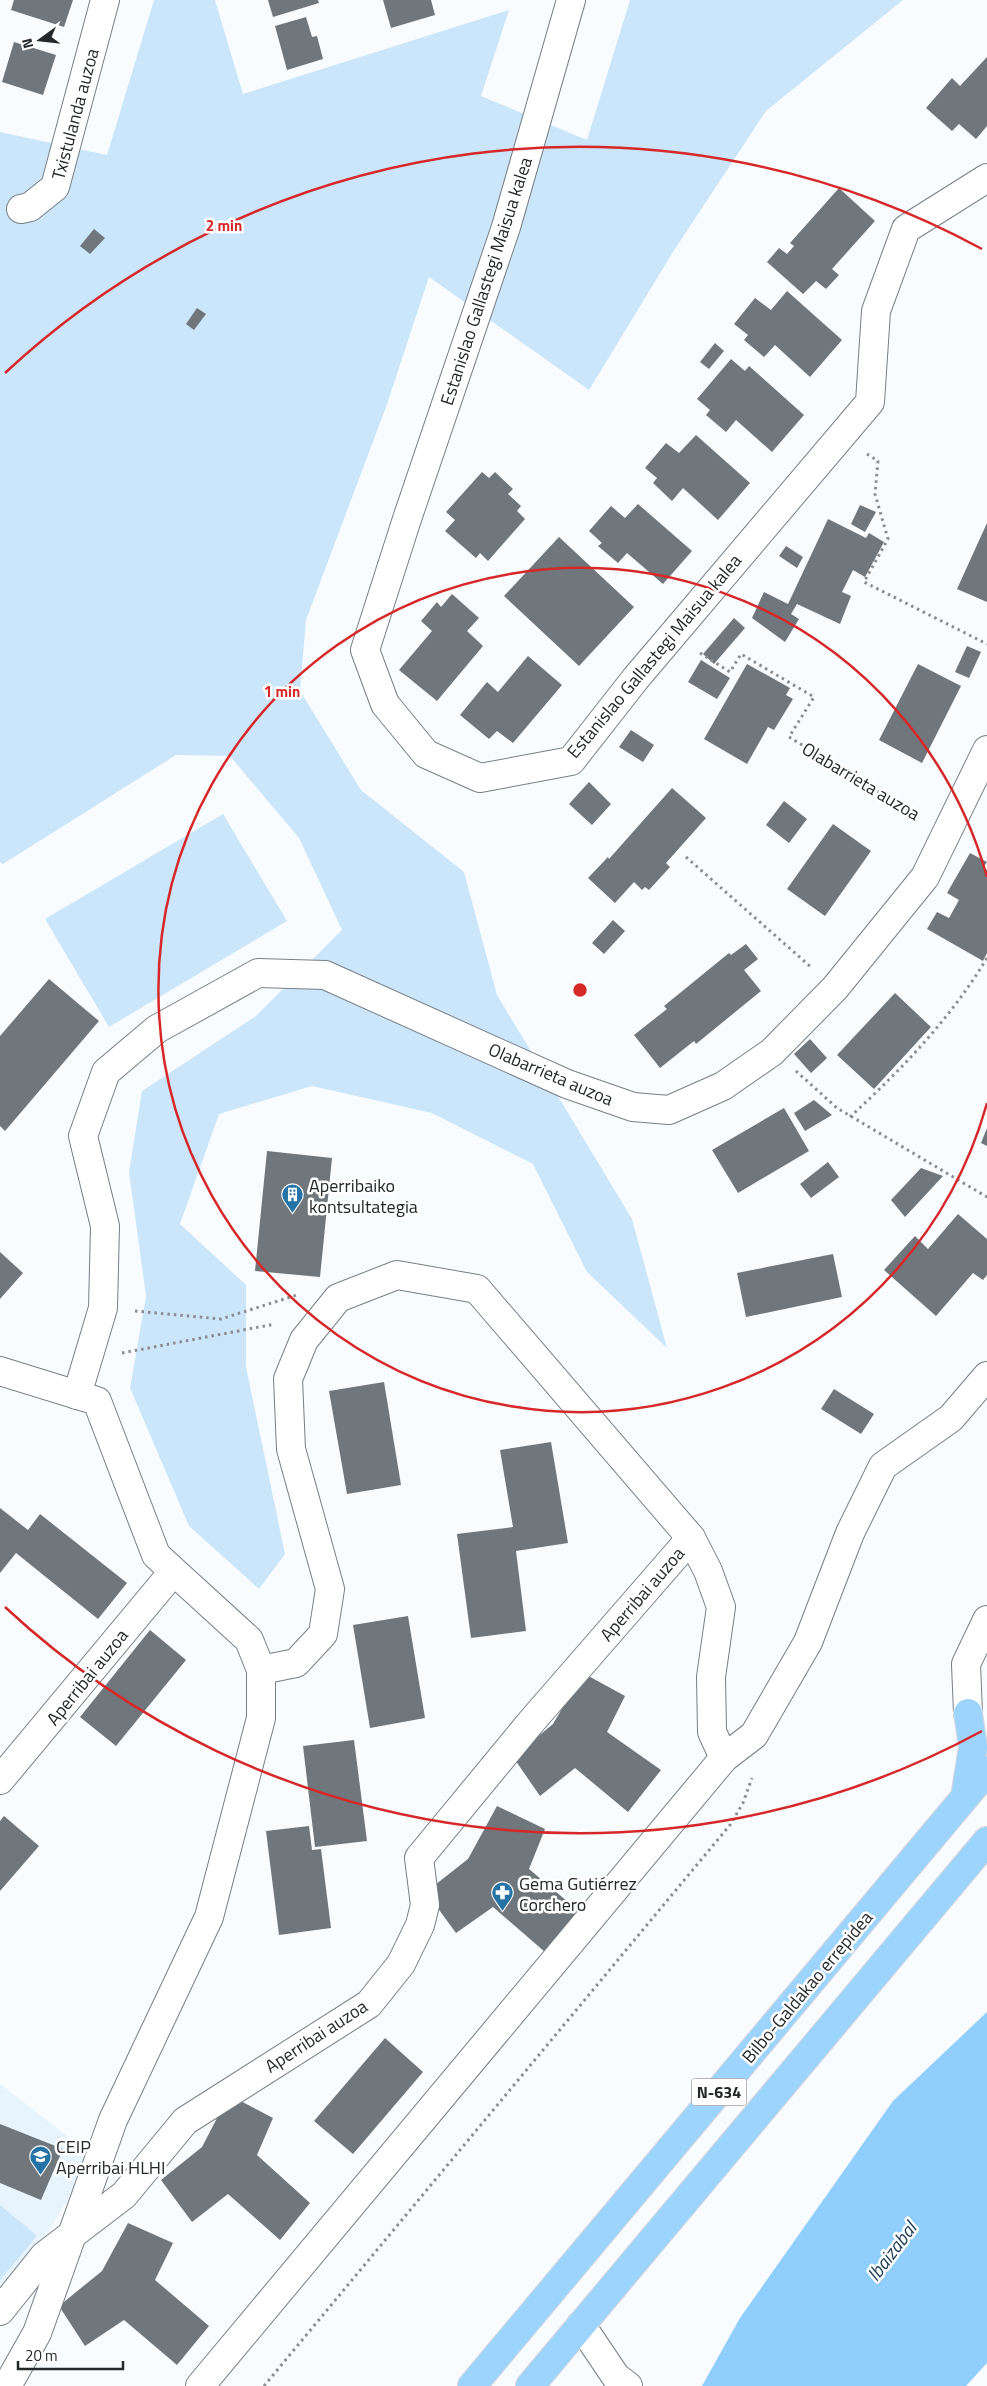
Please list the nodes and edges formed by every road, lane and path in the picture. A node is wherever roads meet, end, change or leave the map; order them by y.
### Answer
1 (105, 0) edge
2 (570, 0) edge
3 (987, 178) edge
4 (21, 209) dead end
5 (842, 435) junction
6 (987, 644) edge
7 (694, 649) dead end
8 (987, 750) edge
9 (947, 833) junction
10 (686, 857) dead end
11 (987, 958) edge
12 (835, 988) junction
13 (775, 1049) junction
14 (850, 1117) junction
15 (987, 1197) edge
16 (338, 1298) junction
17 (103, 1308) junction
18 (310, 1332) junction
19 (87, 1360) junction
20 (0, 1371) edge
21 (987, 1376) edge
22 (77, 1395) junction
23 (691, 1538) junction
24 (173, 1572) junction
25 (987, 1620) edge
26 (260, 1670) junction
27 (978, 1717) edge
28 (754, 1735) junction
29 (724, 1758) junction
30 (987, 1771) edge
31 (0, 1780) edge
32 (965, 1797) junction
33 (987, 1841) edge
34 (71, 2237) junction
35 (0, 2311) edge
36 (582, 2325) junction
37 (7, 2386) edge
38 (200, 2386) edge
39 (264, 2386) edge
40 (472, 2386) edge
41 (530, 2386) edge
42 (628, 2386) edge

1 - 4 street, Txistulanda auzoa
2 - 5 street, Estanislao Gallastegi Maisua kalea
3 - 5 street, Estanislao Gallastegi Maisua kalea
5 - 6 path
7 - 9 path, Olabarrieta auzoa
8 - 9 street, Olabarrieta auzoa
9 - 12 street, Olabarrieta auzoa
10 - 12 path
11 - 14 path
12 - 13 street, Olabarrieta auzoa
13 - 14 path
13 - 17 street, Olabarrieta auzoa
14 - 15 path
16 - 17 path
16 - 18 street, Aperribai auzoa
16 - 23 street, Aperribai auzoa
17 - 19 street
18 - 19 path
18 - 26 street, Aperribai auzoa
19 - 22 street
20 - 22 street
21 - 28 street
22 - 24 street
23 - 29 street
23 - 34 street, Aperribai auzoa
24 - 26 street
24 - 31 street, Aperribai auzoa
25 - 27 street
26 - 34 street
27 - 32 highway
28 - 29 street
28 - 39 path
29 - 38 street
30 - 32 highway, Bilbo-Galdakao errepidea / N-634
32 - 40 highway, Bilbo-Galdakao errepidea / N-634
33 - 36 highway, N-634
34 - 35 street, Aperribai auzoa
34 - 37 street
36 - 41 highway, N-634
36 - 42 street

